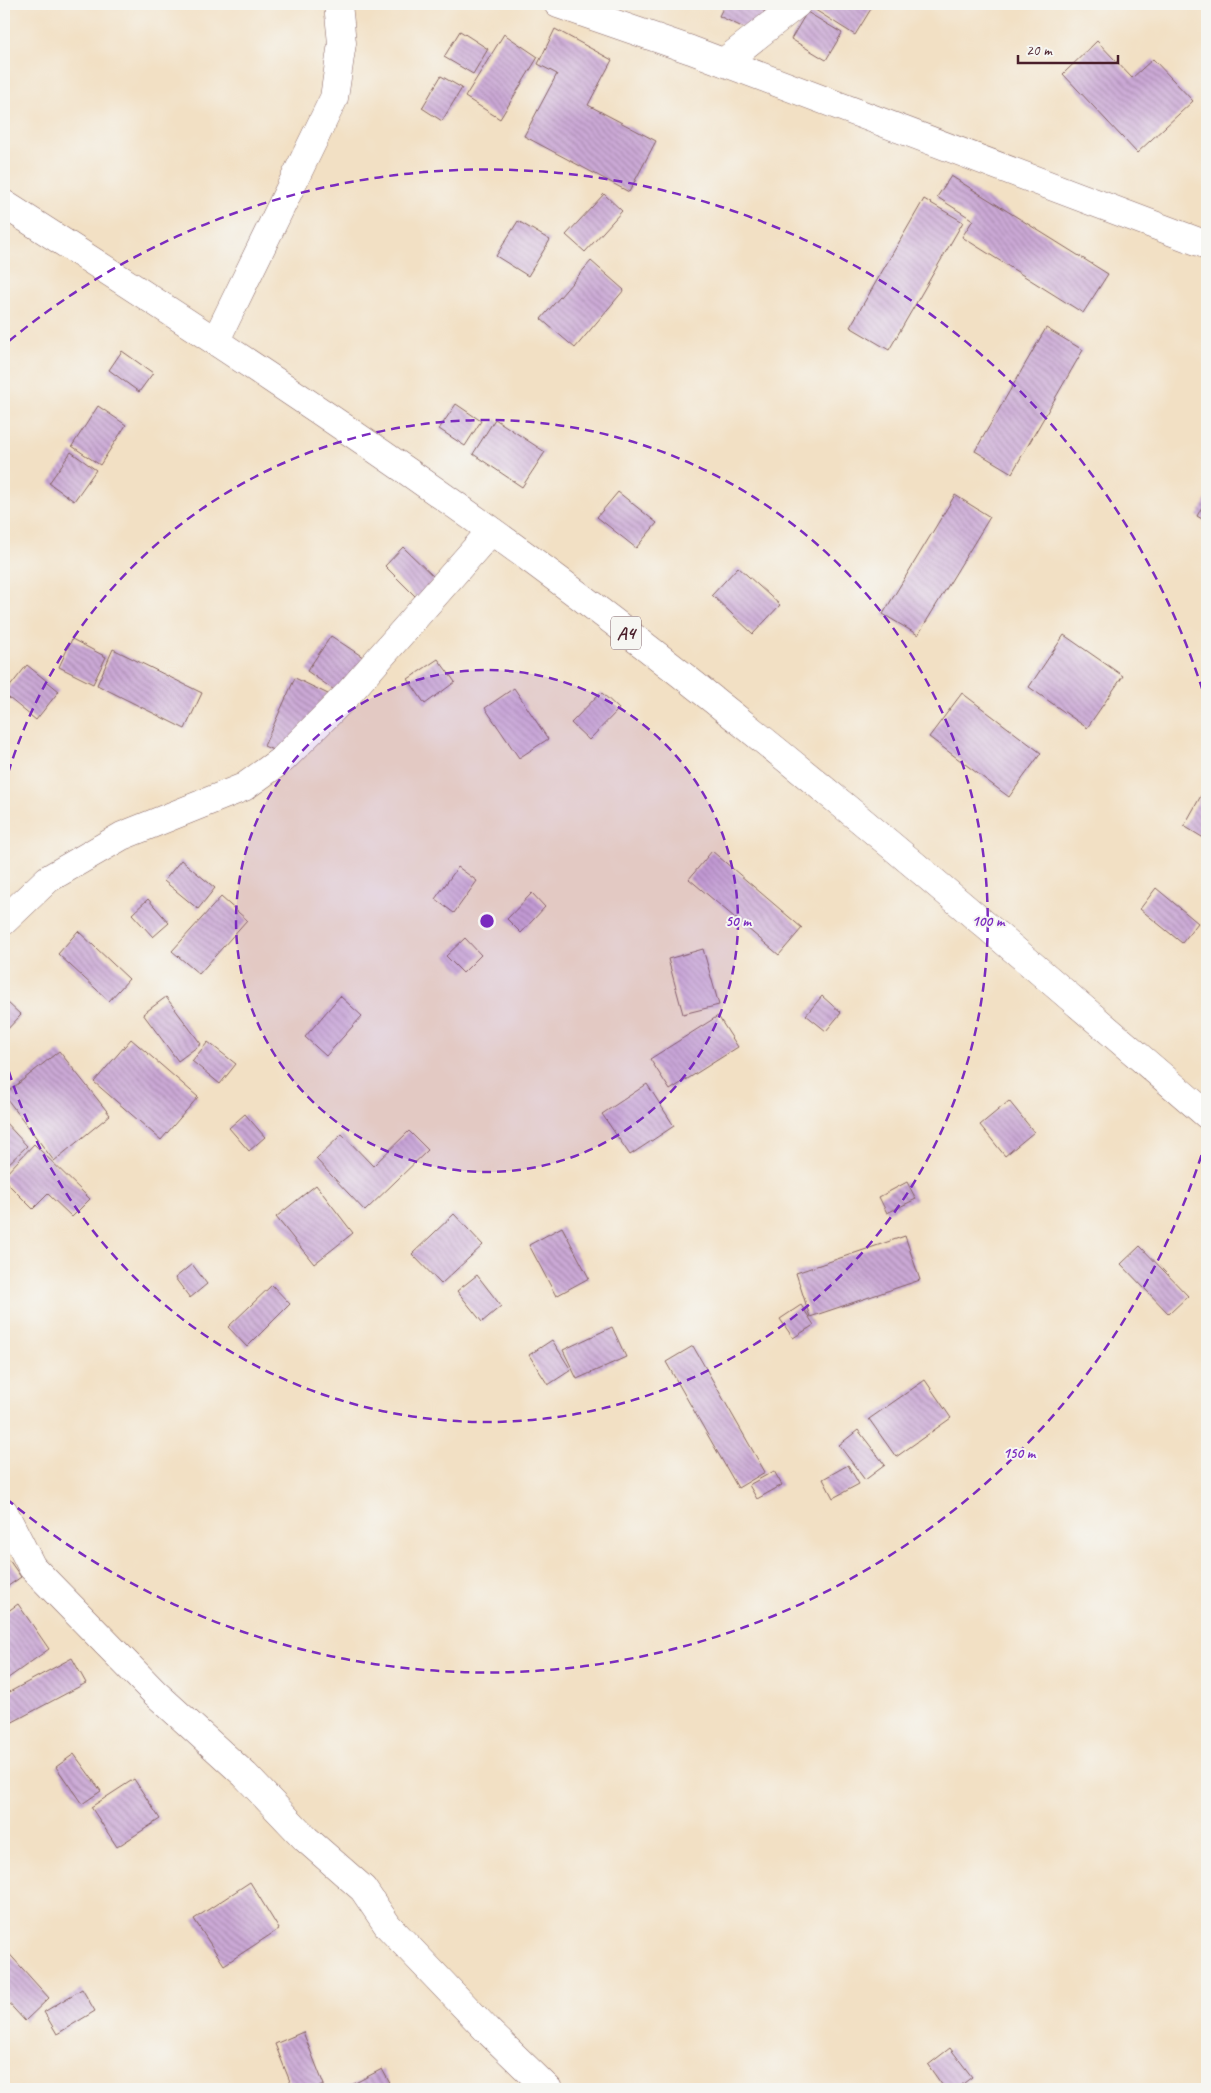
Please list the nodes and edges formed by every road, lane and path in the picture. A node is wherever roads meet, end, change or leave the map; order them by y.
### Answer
1 (338, 4) edge
2 (558, 4) edge
3 (796, 4) edge
4 (724, 62) junction
5 (4, 204) edge
6 (1207, 245) edge
7 (216, 340) junction
8 (491, 531) junction
9 (4, 921) edge
10 (1207, 1116) edge
11 (4, 1512) edge
12 (548, 2089) edge

1 - 7 main road
2 - 4 main road
3 - 4 main road
4 - 6 main road
5 - 7 main road, A4
7 - 8 main road, A4
8 - 9 main road
8 - 10 main road, A4
11 - 12 main road

